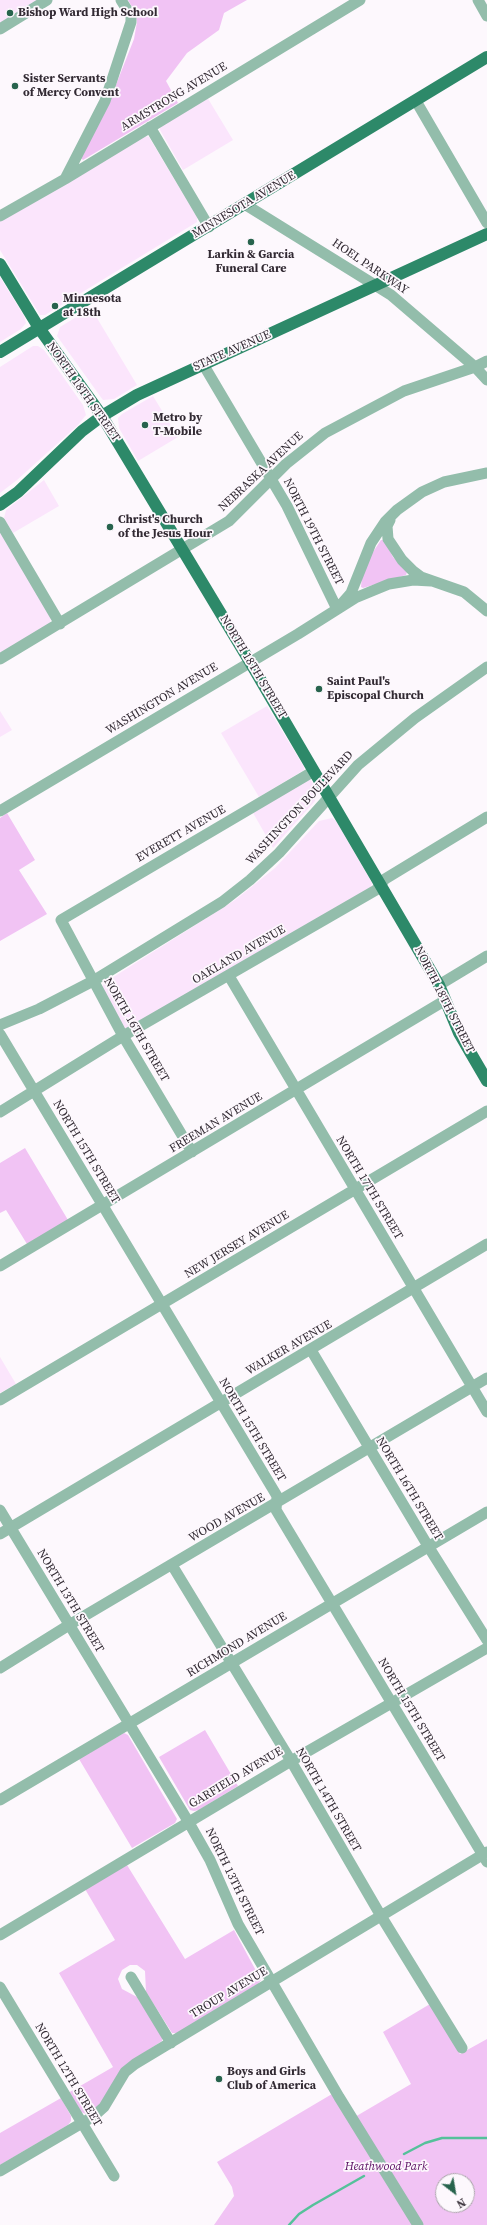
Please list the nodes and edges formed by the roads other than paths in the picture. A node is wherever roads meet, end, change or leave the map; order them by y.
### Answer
1 (47, 0) edge
2 (121, 0) edge
3 (360, 0) edge
4 (478, 0) edge
5 (487, 16) edge
6 (0, 29) edge
7 (487, 57) edge
8 (416, 101) junction
9 (150, 127) junction
10 (65, 179) junction
11 (246, 205) junction
12 (0, 216) edge
13 (487, 223) edge
14 (209, 227) junction
15 (487, 234) edge
16 (0, 264) edge
17 (376, 285) junction
18 (39, 328) junction
19 (0, 352) edge
20 (487, 360) edge
21 (203, 364) junction
22 (475, 367) junction
23 (487, 380) edge
24 (102, 416) junction
25 (487, 473) edge
26 (271, 480) junction
27 (0, 505) edge
28 (397, 510) junction
29 (0, 522) edge
30 (183, 550) junction
31 (431, 581) junction
32 (337, 608) junction
33 (487, 611) edge
34 (60, 624) junction
35 (0, 659) edge
36 (250, 662) junction
37 (487, 667) edge
38 (314, 771) junction
39 (330, 796) junction
40 (0, 811) edge
41 (487, 817) edge
42 (381, 884) junction
43 (61, 920) joint
44 (487, 956) edge
45 (229, 976) junction
46 (93, 981) junction
47 (439, 985) junction
48 (444, 1001) junction
49 (0, 1025) edge
50 (0, 1034) edge
51 (124, 1036) junction
52 (487, 1081) edge
53 (33, 1091) junction
54 (296, 1091) junction
55 (487, 1111) edge
56 (0, 1112) edge
57 (192, 1152) junction
58 (355, 1189) junction
59 (103, 1206) junction
60 (487, 1244) edge
61 (0, 1266) edge
62 (414, 1288) junction
63 (161, 1305) junction
64 (311, 1350) junction
65 (487, 1378) edge
66 (472, 1386) junction
67 (0, 1400) edge
68 (221, 1402) junction
69 (487, 1412) edge
70 (370, 1448) junction
71 (277, 1504) junction
72 (0, 1510) edge
73 (487, 1512) edge
74 (10, 1527) junction
75 (0, 1534) edge
76 (428, 1546) junction
77 (172, 1565) junction
78 (332, 1603) junction
79 (69, 1625) junction
80 (487, 1640) edge
81 (487, 1648) edge
82 (230, 1664) junction
83 (0, 1668) edge
84 (391, 1702) junction
85 (129, 1723) junction
86 (290, 1761) junction
87 (0, 1800) edge
88 (188, 1821) junction
89 (486, 1856) edge
90 (381, 1916) junction
91 (0, 1935) edge
92 (131, 1977) dead end
93 (272, 1982) junction
94 (0, 1987) edge
95 (171, 2043) junction
96 (462, 2048) dead end
97 (82, 2123) junction
98 (0, 2171) edge
99 (114, 2176) dead end
100 (418, 2225) edge

1 - 6 street
2 - 10 street
3 - 9 street, ARMSTRONG AVENUE
4 - 5 street
7 - 8 main road, MINNESOTA AVENUE
8 - 11 main road, MINNESOTA AVENUE
8 - 13 street
9 - 10 street, ARMSTRONG AVENUE
9 - 14 street
10 - 12 street, ARMSTRONG AVENUE
11 - 14 main road, MINNESOTA AVENUE
11 - 17 street, HOEL PARKWAY
14 - 18 main road, MINNESOTA AVENUE
15 - 17 main road, STATE AVENUE
16 - 18 main road, NORTH 18TH STREET
17 - 21 main road, STATE AVENUE
17 - 22 street, HOEL PARKWAY
18 - 19 main road, MINNESOTA AVENUE
18 - 24 main road, NORTH 18TH STREET
20 - 22 street, NEBRASKA AVENUE
21 - 24 main road, STATE AVENUE
21 - 26 street, NORTH 19TH STREET
22 - 23 street, HOEL PARKWAY
22 - 26 street, NEBRASKA AVENUE
24 - 27 main road, STATE AVENUE
24 - 30 main road, NORTH 18TH STREET
25 - 28 street, WASHINGTON AVENUE
26 - 30 street, NEBRASKA AVENUE
26 - 32 street, NORTH 19TH STREET
28 - 31 street
28 - 32 street, WASHINGTON AVENUE
29 - 34 street
30 - 34 street, NEBRASKA AVENUE
30 - 36 main road, NORTH 18TH STREET
31 - 32 street, WASHINGTON AVENUE
31 - 33 street
32 - 36 street, WASHINGTON AVENUE
34 - 35 street, NEBRASKA AVENUE
36 - 38 main road, NORTH 18TH STREET
36 - 40 street, WASHINGTON AVENUE
37 - 39 street, WASHINGTON BOULEVARD
38 - 39 main road, NORTH 18TH STREET
38 - 43 street, EVERETT AVENUE
39 - 42 main road, NORTH 18TH STREET
39 - 46 street, WASHINGTON BOULEVARD
41 - 42 street, OAKLAND AVENUE
42 - 45 street, OAKLAND AVENUE
42 - 47 main road, NORTH 18TH STREET
43 - 46 street, NORTH 16TH STREET
44 - 47 street
45 - 51 street, OAKLAND AVENUE
45 - 54 street, NORTH 17TH STREET
46 - 49 street, WASHINGTON BOULEVARD
46 - 51 street, NORTH 16TH STREET
47 - 48 main road, NORTH 18TH STREET
48 - 52 main road, NORTH 18TH STREET
48 - 54 street, FREEMAN AVENUE
50 - 53 street, NORTH 15TH STREET
51 - 53 street, OAKLAND AVENUE
51 - 57 street, NORTH 16TH STREET
53 - 56 street, OAKLAND AVENUE
53 - 59 street, NORTH 15TH STREET
54 - 57 street, FREEMAN AVENUE
54 - 58 street, NORTH 17TH STREET
55 - 58 street, NEW JERSEY AVENUE
57 - 59 street, FREEMAN AVENUE
58 - 62 street, NORTH 17TH STREET
58 - 63 street, NEW JERSEY AVENUE
59 - 61 street, FREEMAN AVENUE
59 - 63 street, NORTH 15TH STREET
60 - 62 street, WALKER AVENUE
62 - 64 street, WALKER AVENUE
62 - 66 street, NORTH 17TH STREET
63 - 67 street, NEW JERSEY AVENUE
63 - 68 street, NORTH 15TH STREET
64 - 68 street, WALKER AVENUE
64 - 70 street, NORTH 16TH STREET
65 - 66 street, WOOD AVENUE
66 - 69 street, NORTH 17TH STREET
66 - 70 street, WOOD AVENUE
68 - 71 street, NORTH 15TH STREET
68 - 74 street, WALKER AVENUE
70 - 71 street, WOOD AVENUE
70 - 76 street, NORTH 16TH STREET
71 - 77 street, WOOD AVENUE
71 - 78 street, NORTH 15TH STREET
72 - 74 street, NORTH 13TH STREET
73 - 76 street, RICHMOND AVENUE
74 - 75 street, WALKER AVENUE
74 - 79 street, NORTH 13TH STREET
76 - 78 street, RICHMOND AVENUE
76 - 80 street, NORTH 16TH STREET
77 - 79 street, WOOD AVENUE
77 - 82 street, NORTH 14TH STREET
78 - 82 street, RICHMOND AVENUE
78 - 84 street, NORTH 15TH STREET
79 - 83 street, WOOD AVENUE
79 - 85 street, NORTH 13TH STREET
81 - 84 street, GARFIELD AVENUE
82 - 85 street, RICHMOND AVENUE
82 - 86 street, NORTH 14TH STREET
84 - 86 street, GARFIELD AVENUE
84 - 89 street, NORTH 15TH STREET
85 - 87 street, RICHMOND AVENUE
85 - 88 street, NORTH 13TH STREET
86 - 88 street, GARFIELD AVENUE
86 - 90 street, NORTH 14TH STREET
88 - 91 street, GARFIELD AVENUE
88 - 93 street, NORTH 13TH STREET
89 - 90 street, TROUP AVENUE
90 - 93 street, TROUP AVENUE
90 - 96 street, NORTH 14TH STREET
92 - 95 street
93 - 95 street, TROUP AVENUE
93 - 100 street, NORTH 13TH STREET
94 - 97 street, NORTH 12TH STREET
95 - 97 street, TROUP AVENUE
97 - 98 street, TROUP AVENUE
97 - 99 street, NORTH 12TH STREET

